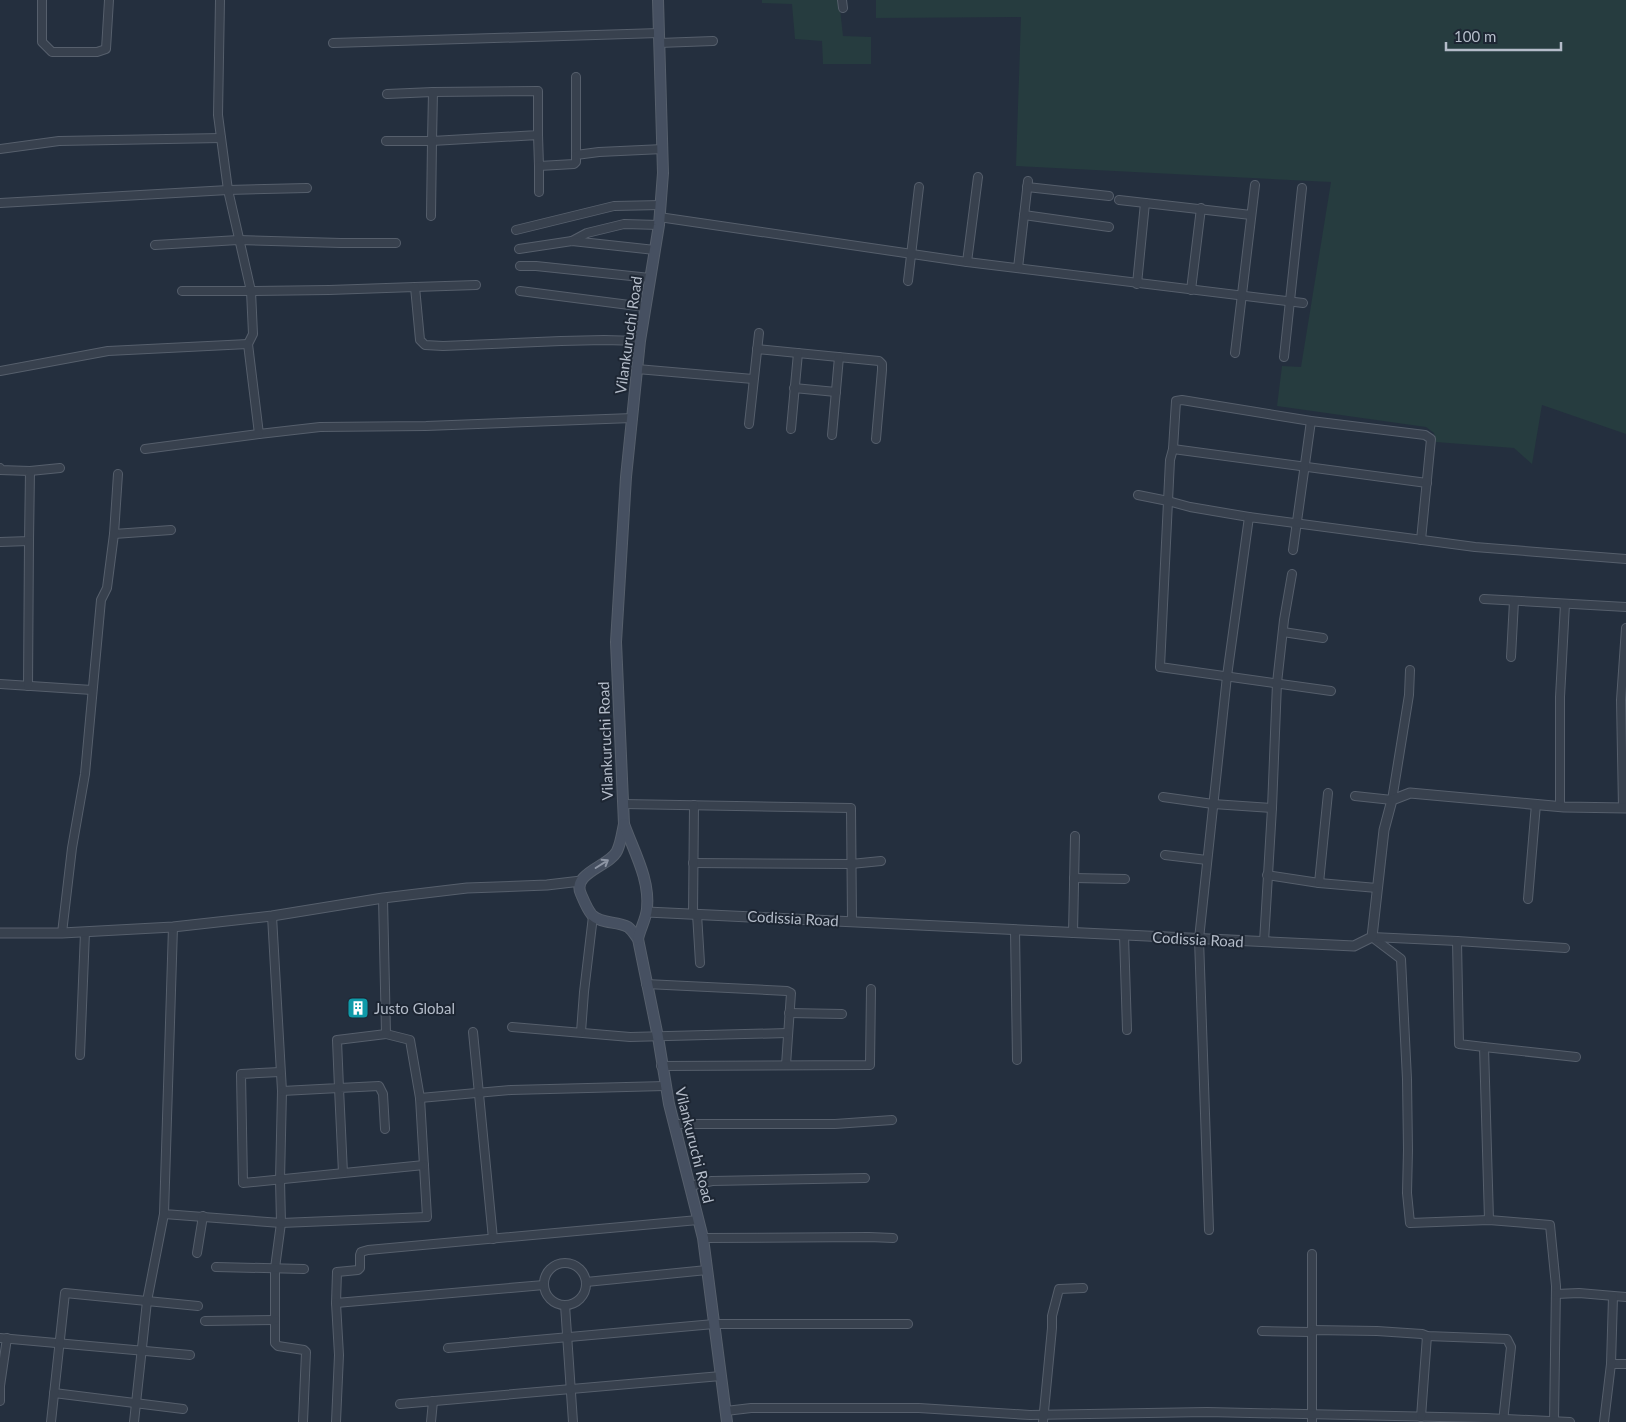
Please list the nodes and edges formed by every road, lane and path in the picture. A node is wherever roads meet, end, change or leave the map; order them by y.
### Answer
1 (42, 0) edge
2 (109, 0) edge
3 (220, 0) edge
4 (658, 0) edge
5 (659, 38) junction
6 (713, 41) dead end
7 (334, 42) dead end
8 (576, 77) dead end
9 (433, 92) junction
10 (387, 94) dead end
11 (538, 135) junction
12 (221, 138) junction
13 (386, 141) dead end
14 (432, 141) junction
15 (0, 149) edge
16 (663, 149) junction
17 (576, 155) junction
18 (539, 166) junction
19 (978, 177) dead end
20 (1255, 184) dead end
21 (919, 187) dead end
22 (306, 188) dead end
23 (1302, 188) dead end
24 (228, 190) junction
25 (539, 192) dead end
26 (1109, 196) dead end
27 (1119, 200) dead end
28 (1145, 202) junction
29 (0, 204) edge
30 (661, 205) junction
31 (1201, 208) junction
32 (1024, 215) junction
33 (1251, 215) junction
34 (430, 216) dead end
35 (659, 221) junction
36 (1109, 227) dead end
37 (516, 230) dead end
38 (238, 240) junction
39 (572, 241) junction
40 (396, 243) dead end
41 (155, 245) dead end
42 (519, 249) dead end
43 (655, 250) junction
44 (911, 254) junction
45 (967, 262) junction
46 (520, 266) dead end
47 (1018, 268) junction
48 (650, 278) junction
49 (908, 281) dead end
50 (1137, 284) junction
51 (476, 285) dead end
52 (415, 287) junction
53 (1192, 290) junction
54 (251, 291) junction
55 (182, 292) dead end
56 (520, 292) dead end
57 (1241, 296) junction
58 (1290, 302) junction
59 (1303, 303) dead end
60 (645, 307) junction
61 (759, 333) dead end
62 (640, 341) junction
63 (248, 344) junction
64 (757, 349) junction
65 (798, 353) junction
66 (1235, 353) dead end
67 (839, 357) junction
68 (1284, 357) dead end
69 (637, 368) junction
70 (0, 371) edge
71 (753, 379) junction
72 (794, 388) junction
73 (836, 392) junction
74 (632, 418) junction
75 (1311, 421) junction
76 (749, 424) dead end
77 (791, 429) dead end
78 (259, 434) junction
79 (832, 436) dead end
80 (876, 439) dead end
81 (145, 449) dead end
82 (1173, 449) junction
83 (1305, 466) junction
84 (0, 468) edge
85 (60, 468) dead end
86 (30, 471) junction
87 (118, 474) dead end
88 (1427, 483) junction
89 (1138, 495) dead end
90 (1168, 501) junction
91 (1249, 517) junction
92 (1297, 524) junction
93 (172, 530) dead end
94 (114, 534) junction
95 (1421, 540) junction
96 (29, 541) junction
97 (0, 542) edge
98 (1293, 550) dead end
99 (1626, 559) edge
100 (1292, 574) dead end
101 (1484, 599) dead end
102 (1514, 601) junction
103 (1565, 604) junction
104 (1626, 607) edge
105 (1626, 628) edge
106 (1283, 632) junction
107 (1323, 638) dead end
108 (1511, 657) dead end
109 (1410, 670) dead end
110 (1227, 676) junction
111 (1277, 683) junction
112 (0, 684) edge
113 (28, 686) junction
114 (92, 690) junction
115 (1331, 691) dead end
116 (1328, 793) dead end
117 (1354, 796) dead end
118 (1163, 797) dead end
119 (1392, 800) junction
120 (623, 804) junction
121 (1213, 804) junction
122 (1536, 804) junction
123 (694, 805) junction
124 (1560, 806) junction
125 (1272, 808) junction
126 (1624, 808) edge
127 (624, 824) junction
128 (1075, 836) dead end
129 (1165, 855) dead end
130 (1207, 860) junction
131 (881, 861) dead end
132 (693, 862) junction
133 (851, 864) junction
134 (1267, 875) junction
135 (1074, 878) junction
136 (1125, 879) dead end
137 (580, 881) junction
138 (1319, 883) junction
139 (1377, 888) junction
140 (383, 898) junction
141 (1528, 899) dead end
142 (647, 912) junction
143 (695, 914) junction
144 (272, 916) junction
145 (593, 916) junction
146 (852, 921) junction
147 (173, 927) junction
148 (1015, 930) junction
149 (85, 932) junction
150 (0, 933) edge
151 (62, 933) junction
152 (1074, 933) junction
153 (1124, 935) junction
154 (1372, 937) junction
155 (638, 939) junction
156 (1199, 939) junction
157 (1458, 941) junction
158 (1264, 942) junction
159 (1565, 948) dead end
160 (700, 963) dead end
161 (646, 984) junction
162 (870, 989) dead end
163 (789, 1013) junction
164 (842, 1014) dead end
165 (512, 1027) dead end
166 (1127, 1030) dead end
167 (473, 1032) dead end
168 (581, 1032) junction
169 (787, 1033) junction
170 (386, 1034) junction
171 (658, 1037) junction
172 (1484, 1047) junction
173 (80, 1055) dead end
174 (1576, 1057) dead end
175 (1017, 1060) dead end
176 (786, 1065) junction
177 (661, 1066) junction
178 (280, 1072) junction
179 (665, 1086) junction
180 (339, 1088) junction
181 (282, 1091) junction
182 (480, 1092) junction
183 (420, 1098) junction
184 (892, 1120) dead end
185 (674, 1124) junction
186 (385, 1129) dead end
187 (424, 1165) junction
188 (343, 1173) junction
189 (865, 1178) dead end
190 (280, 1180) junction
191 (690, 1186) junction
192 (164, 1214) junction
193 (203, 1216) junction
194 (698, 1220) junction
195 (1489, 1220) junction
196 (281, 1223) junction
197 (1209, 1230) dead end
198 (703, 1238) junction
199 (894, 1238) dead end
200 (493, 1239) junction
201 (197, 1253) dead end
202 (1312, 1254) dead end
203 (216, 1267) dead end
204 (274, 1268) junction
205 (304, 1270) dead end
206 (707, 1270) junction
207 (586, 1282) junction
208 (544, 1285) junction
209 (1083, 1288) dead end
210 (1556, 1294) junction
211 (1613, 1297) junction
212 (1626, 1297) edge
213 (147, 1301) junction
214 (336, 1303) junction
215 (565, 1305) junction
216 (198, 1306) dead end
217 (275, 1320) junction
218 (205, 1321) dead end
219 (714, 1324) junction
220 (908, 1324) dead end
221 (1312, 1330) junction
222 (1262, 1331) dead end
223 (1427, 1336) junction
224 (567, 1337) junction
225 (4, 1338) edge
226 (60, 1344) junction
227 (448, 1348) dead end
228 (141, 1350) junction
229 (190, 1356) dead end
230 (1611, 1364) junction
231 (1626, 1364) edge
232 (721, 1376) junction
233 (0, 1387) edge
234 (570, 1389) junction
235 (54, 1393) junction
236 (0, 1400) edge
237 (433, 1401) junction
238 (136, 1403) junction
239 (400, 1404) dead end
240 (183, 1409) dead end
241 (726, 1411) junction
242 (1421, 1417) junction
243 (1043, 1418) edge
244 (1312, 1418) edge
245 (1503, 1420) edge
246 (51, 1422) edge
247 (134, 1422) edge
248 (303, 1422) edge
249 (336, 1422) edge
250 (431, 1422) edge
251 (573, 1422) edge
252 (727, 1422) edge
253 (1554, 1422) edge
254 (1570, 1422) edge
255 (1604, 1422) edge

1 - 2 street
3 - 12 street
4 - 5 main road, Vilankuruchi Road
5 - 6 street
5 - 7 street
5 - 16 main road, Vilankuruchi Road
8 - 17 street
9 - 10 street
9 - 11 street
9 - 14 street
11 - 14 street
11 - 18 street
12 - 15 street
12 - 24 street
13 - 14 street
14 - 34 street
16 - 17 street
16 - 30 main road, Vilankuruchi Road
17 - 18 street
18 - 25 street
19 - 45 street
20 - 33 street
21 - 44 street
22 - 24 street
23 - 58 street
24 - 29 street
24 - 38 street
26 - 32 street
27 - 28 street
28 - 31 street
28 - 50 street
30 - 35 main road, Vilankuruchi Road
30 - 37 street
31 - 33 street
31 - 53 street
32 - 36 street
32 - 47 street
33 - 57 street
35 - 39 street
35 - 43 main road, Vilankuruchi Road
35 - 44 street
38 - 40 street
38 - 41 street
38 - 54 street
39 - 42 street
39 - 43 street
43 - 48 main road, Vilankuruchi Road
44 - 45 street
44 - 49 street
45 - 47 street
46 - 48 street
47 - 50 street
48 - 60 main road, Vilankuruchi Road
50 - 53 street
51 - 52 street
52 - 54 street
52 - 62 street
53 - 57 street
54 - 55 street
54 - 63 street
56 - 60 street
57 - 58 street
57 - 66 street
58 - 59 street
58 - 68 street
60 - 62 main road, Vilankuruchi Road
61 - 64 street
62 - 69 main road, Vilankuruchi Road
63 - 70 street
63 - 78 street
64 - 65 street
64 - 71 street
65 - 67 street
65 - 72 street
67 - 73 street
67 - 80 street
69 - 71 street
69 - 74 main road, Vilankuruchi Road
71 - 76 street
72 - 73 street
72 - 77 street
73 - 79 street
74 - 78 street
74 - 120 main road, Vilankuruchi Road
75 - 82 street
75 - 83 street
75 - 88 street
78 - 81 street
82 - 83 street
82 - 90 street
83 - 88 street
83 - 92 street
84 - 86 street
85 - 86 street
86 - 96 street
87 - 94 street
88 - 95 street
89 - 90 street
90 - 91 street
90 - 110 street
91 - 92 street
91 - 110 street
92 - 95 street
92 - 98 street
93 - 94 street
94 - 114 street
95 - 99 street
96 - 97 street
96 - 113 street
100 - 106 street
101 - 102 street
102 - 103 street
102 - 108 street
103 - 104 street
103 - 124 street
105 - 126 street
106 - 107 street
106 - 111 street
109 - 119 street
110 - 111 street
110 - 121 street
111 - 115 street
111 - 125 street
112 - 113 street
113 - 114 street
114 - 151 street
116 - 138 street
117 - 119 street
118 - 121 street
119 - 122 street
119 - 139 street
120 - 123 street
120 - 127 main road, Vilankuruchi Road
121 - 125 street
121 - 130 street
122 - 124 street
122 - 141 street
123 - 132 street
123 - 133 street
124 - 126 street
125 - 134 street
137 -> 127 main road, Vilankuruchi Road
127 - 142 main road
128 - 135 street
129 - 130 street
130 - 156 street
131 - 133 street
132 - 133 street
132 - 143 street
133 - 146 street
134 - 138 street
134 - 158 street
135 - 136 street
135 - 152 street
137 - 140 street
137 - 145 main road
138 - 139 street
139 - 154 street
140 - 144 street
140 - 170 street
142 - 143 street, Codissia Road
142 - 155 main road
143 - 146 street, Codissia Road
143 - 160 street
144 - 147 street
144 - 178 street
145 - 155 main road
145 - 168 street
146 - 148 street, Codissia Road
147 - 149 street
147 - 192 street
148 - 152 street, Codissia Road
148 - 175 street
149 - 151 street
149 - 173 street
150 - 151 street
152 - 153 street, Codissia Road
153 - 156 street, Codissia Road
153 - 166 street
154 - 157 street
154 - 158 street, Codissia Road
154 - 195 street
155 - 161 main road, Vilankuruchi Road
156 - 158 street, Codissia Road
156 - 197 street
157 - 159 street
157 - 172 street
161 - 163 street
161 - 171 main road, Vilankuruchi Road
162 - 176 street
163 - 164 street
163 - 169 street
165 - 168 street
167 - 182 street
168 - 171 street
169 - 171 street
169 - 176 street
170 - 180 street
170 - 183 street
171 - 177 main road, Vilankuruchi Road
172 - 174 street
172 - 195 street
176 - 177 street
177 - 179 main road, Vilankuruchi Road
178 - 181 street
178 - 190 street
179 - 182 street
179 - 185 main road, Vilankuruchi Road
180 - 181 street
180 - 186 street
180 - 188 street
181 - 190 street
182 - 183 street
182 - 200 street
183 - 187 street
184 - 185 street
185 - 191 main road, Vilankuruchi Road
187 - 188 street
187 - 196 street
188 - 190 street
189 - 191 street
190 - 196 street
191 - 194 main road, Vilankuruchi Road
192 - 193 street
192 - 213 street
193 - 196 street
193 - 201 street
194 - 198 main road, Vilankuruchi Road
194 - 200 street
195 - 210 street
196 - 204 street
198 - 199 street
198 - 206 main road, Vilankuruchi Road
200 - 214 street
202 - 221 street
203 - 204 street
204 - 205 street
204 - 217 street
206 - 207 street
206 - 219 main road, Vilankuruchi Road
207 - 208 street
207 - 215 street
208 - 214 street
208 - 215 street
209 - 243 street
210 - 211 street
210 - 253 street
211 - 212 street
211 - 230 street
213 - 216 street
213 - 226 street
213 - 228 street
214 - 249 street
215 - 224 street
217 - 218 street
217 - 248 street
219 - 220 street
219 - 224 street
219 - 232 main road, Vilankuruchi Road
221 - 222 street
221 - 223 street
221 - 244 street
223 - 242 street
223 - 245 street
224 - 227 street
224 - 234 street
225 - 226 street
225 - 233 street
226 - 228 street
226 - 235 street
228 - 229 street
228 - 238 street
230 - 231 street
230 - 255 street
232 - 234 street
232 - 241 main road, Vilankuruchi Road
233 - 236 street
234 - 237 street
234 - 251 street
235 - 238 street
235 - 246 street
237 - 239 street
237 - 250 street
238 - 240 street
238 - 247 street
241 - 243 street
241 - 252 main road, Vilankuruchi Road
242 - 244 street
242 - 245 street
243 - 244 street
245 - 253 street
253 - 254 street

